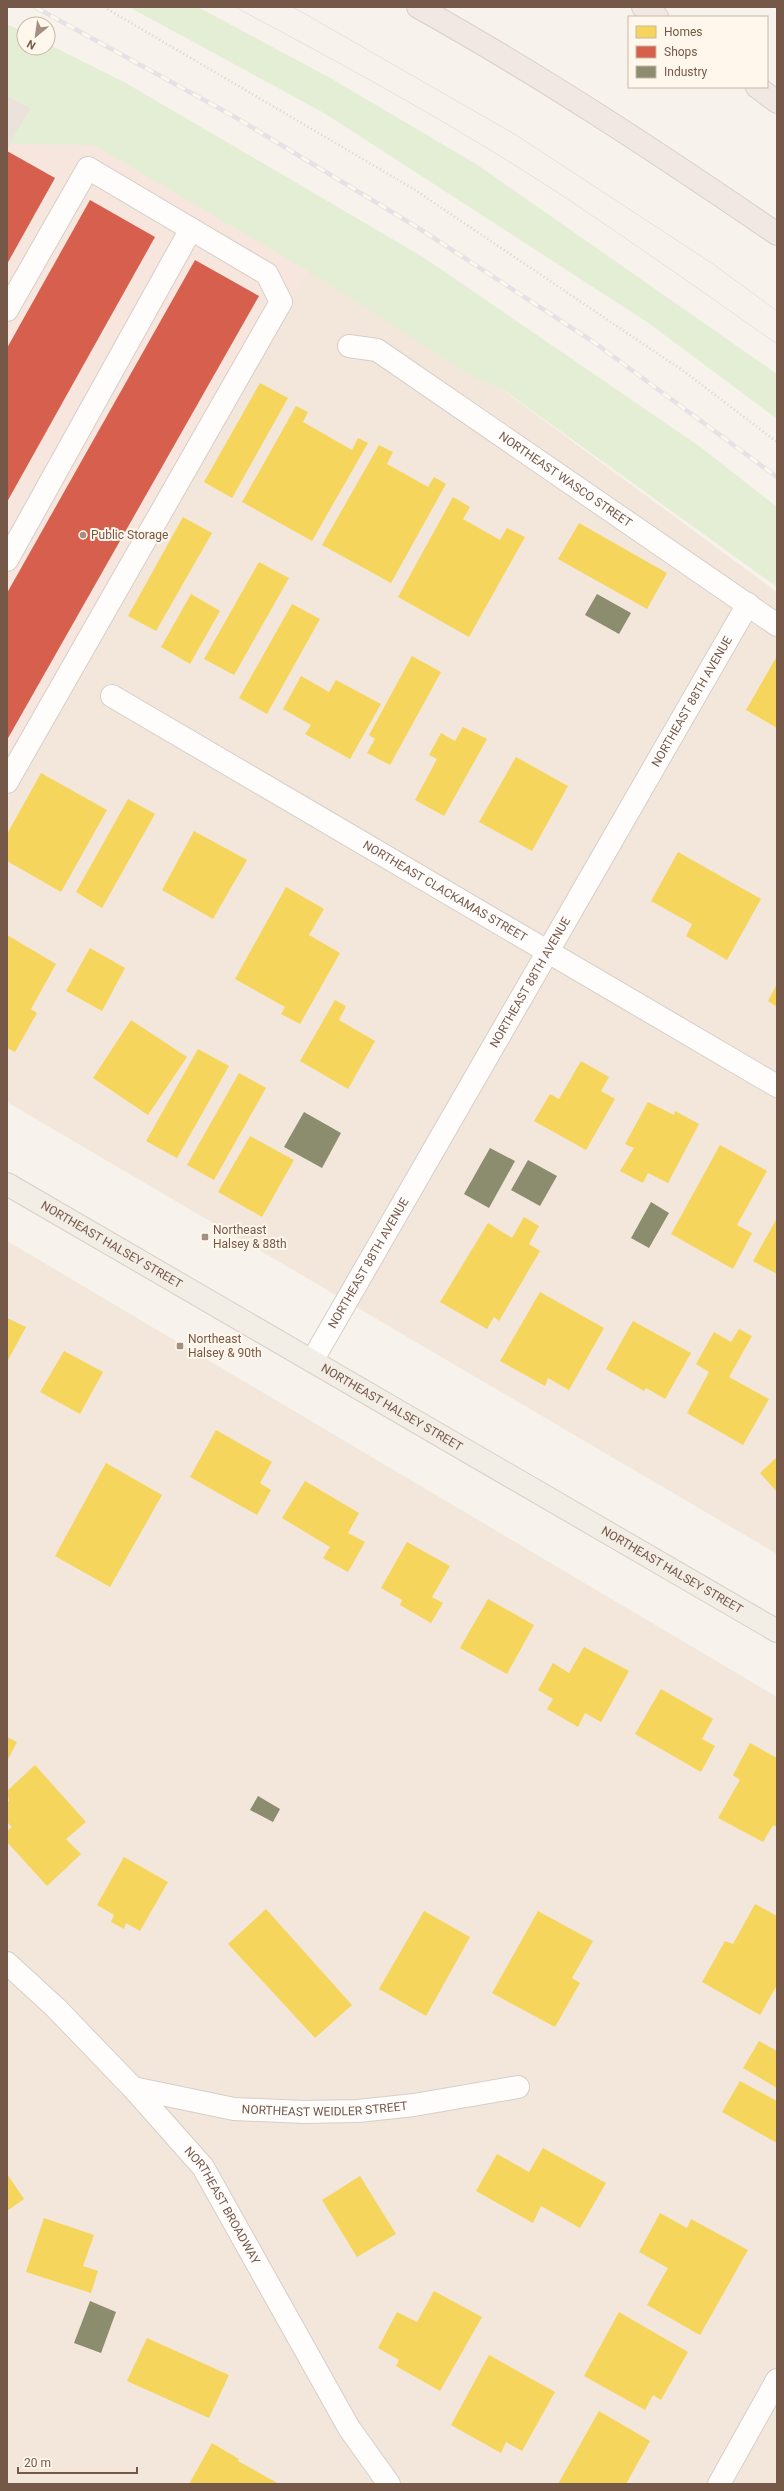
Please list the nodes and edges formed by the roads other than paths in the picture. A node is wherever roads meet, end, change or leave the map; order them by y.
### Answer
1 (418, 7) edge
2 (643, 7) edge
3 (656, 16) edge
4 (758, 88) edge
5 (777, 102) edge
6 (191, 230) junction
7 (777, 234) edge
8 (7, 310) edge
9 (349, 346) dead end
10 (7, 560) edge
11 (748, 604) junction
12 (777, 625) edge
13 (112, 696) dead end
14 (7, 782) edge
15 (546, 952) junction
16 (777, 1086) edge
17 (7, 1184) edge
18 (312, 1361) junction
19 (777, 1631) edge
20 (7, 1963) edge
21 (518, 2087) dead end
22 (132, 2088) junction
23 (777, 2380) edge
24 (390, 2484) edge
25 (719, 2484) edge

1 - 7 highway
2 - 3 highway
4 - 5 highway
6 - 8 street
6 - 10 street
6 - 14 street
9 - 11 street, NORTHEAST WASCO STREET
11 - 12 street, NORTHEAST WASCO STREET
11 - 15 street, NORTHEAST 88TH AVENUE
13 - 15 street, NORTHEAST CLACKAMAS STREET
15 - 16 street, NORTHEAST CLACKAMAS STREET
15 - 18 street, NORTHEAST 88TH AVENUE
17 - 18 main road, NORTHEAST HALSEY STREET
18 - 19 main road, NORTHEAST HALSEY STREET
20 - 22 street, NORTHEAST BROADWAY
21 - 22 street, NORTHEAST WEIDLER STREET
22 - 24 street, NORTHEAST BROADWAY
23 - 25 street

